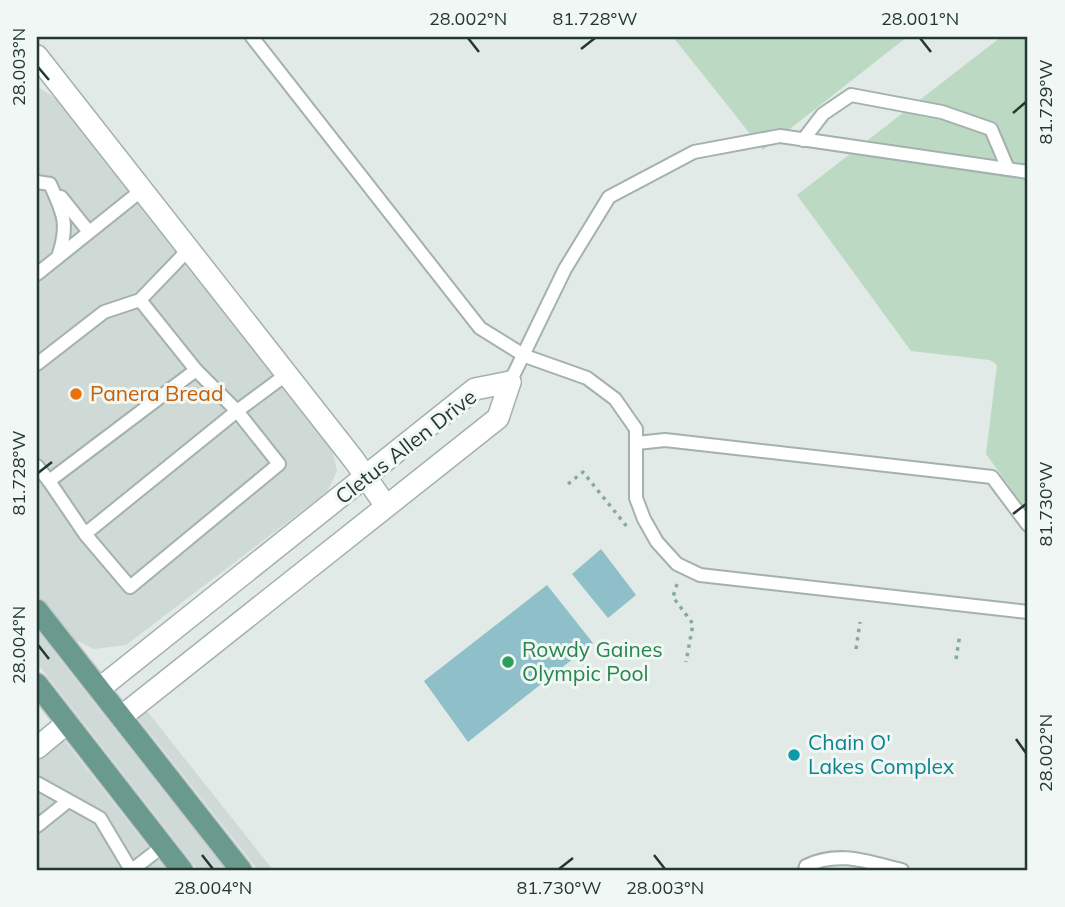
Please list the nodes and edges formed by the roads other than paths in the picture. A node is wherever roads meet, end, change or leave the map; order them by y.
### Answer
1 (252, 37) edge
2 (37, 56) edge
3 (803, 140) junction
4 (1008, 169) junction
5 (37, 171) edge
6 (1028, 172) edge
7 (43, 183) edge
8 (142, 190) junction
9 (89, 232) junction
10 (189, 249) junction
11 (58, 257) junction
12 (37, 266) edge
13 (37, 274) edge
14 (140, 300) junction
15 (525, 356) junction
16 (37, 364) edge
17 (196, 370) junction
18 (287, 374) junction
19 (510, 382) junction
20 (237, 411) junction
21 (637, 443) junction
22 (37, 466) edge
23 (366, 478) junction
24 (49, 481) junction
25 (386, 506) junction
26 (1028, 524) edge
27 (85, 534) junction
28 (37, 610) edge
29 (1028, 612) edge
30 (37, 684) edge
31 (99, 689) junction
32 (121, 717) junction
33 (67, 723) junction
34 (37, 748) edge
35 (37, 783) edge
36 (67, 802) junction
37 (37, 826) edge
38 (163, 846) junction
39 (132, 870) edge
40 (182, 870) edge
41 (241, 870) edge
42 (805, 870) edge
43 (902, 870) edge

1 - 15 lane
2 - 8 street
3 - 4 lane
3 - 4 lane
3 - 15 lane
4 - 6 lane
5 - 7 lane
7 - 9 lane
7 - 11 lane
8 - 9 lane
8 - 10 street
9 - 11 lane
10 - 14 lane
10 - 18 street
11 - 12 lane
11 - 13 lane
14 - 16 lane
14 - 17 lane
15 - 19 lane
15 - 21 lane
17 - 20 lane
17 - 24 lane
18 - 20 lane
18 - 23 street
19 - 23 street, Cletus Allen Drive
19 - 25 street, Cletus Allen Drive
20 - 27 lane
20 - 27 lane
21 - 26 lane
21 - 29 lane
22 - 24 lane
23 - 25 street
23 - 31 street, Cletus Allen Drive
24 - 27 lane
25 - 32 street, Cletus Allen Drive
28 - 31 main road
30 - 33 main road
31 - 32 main road
32 - 41 main road
33 - 34 street
33 - 38 main road
35 - 36 lane
36 - 37 lane
36 - 39 lane
38 - 39 lane
38 - 40 main road
42 - 43 lane

